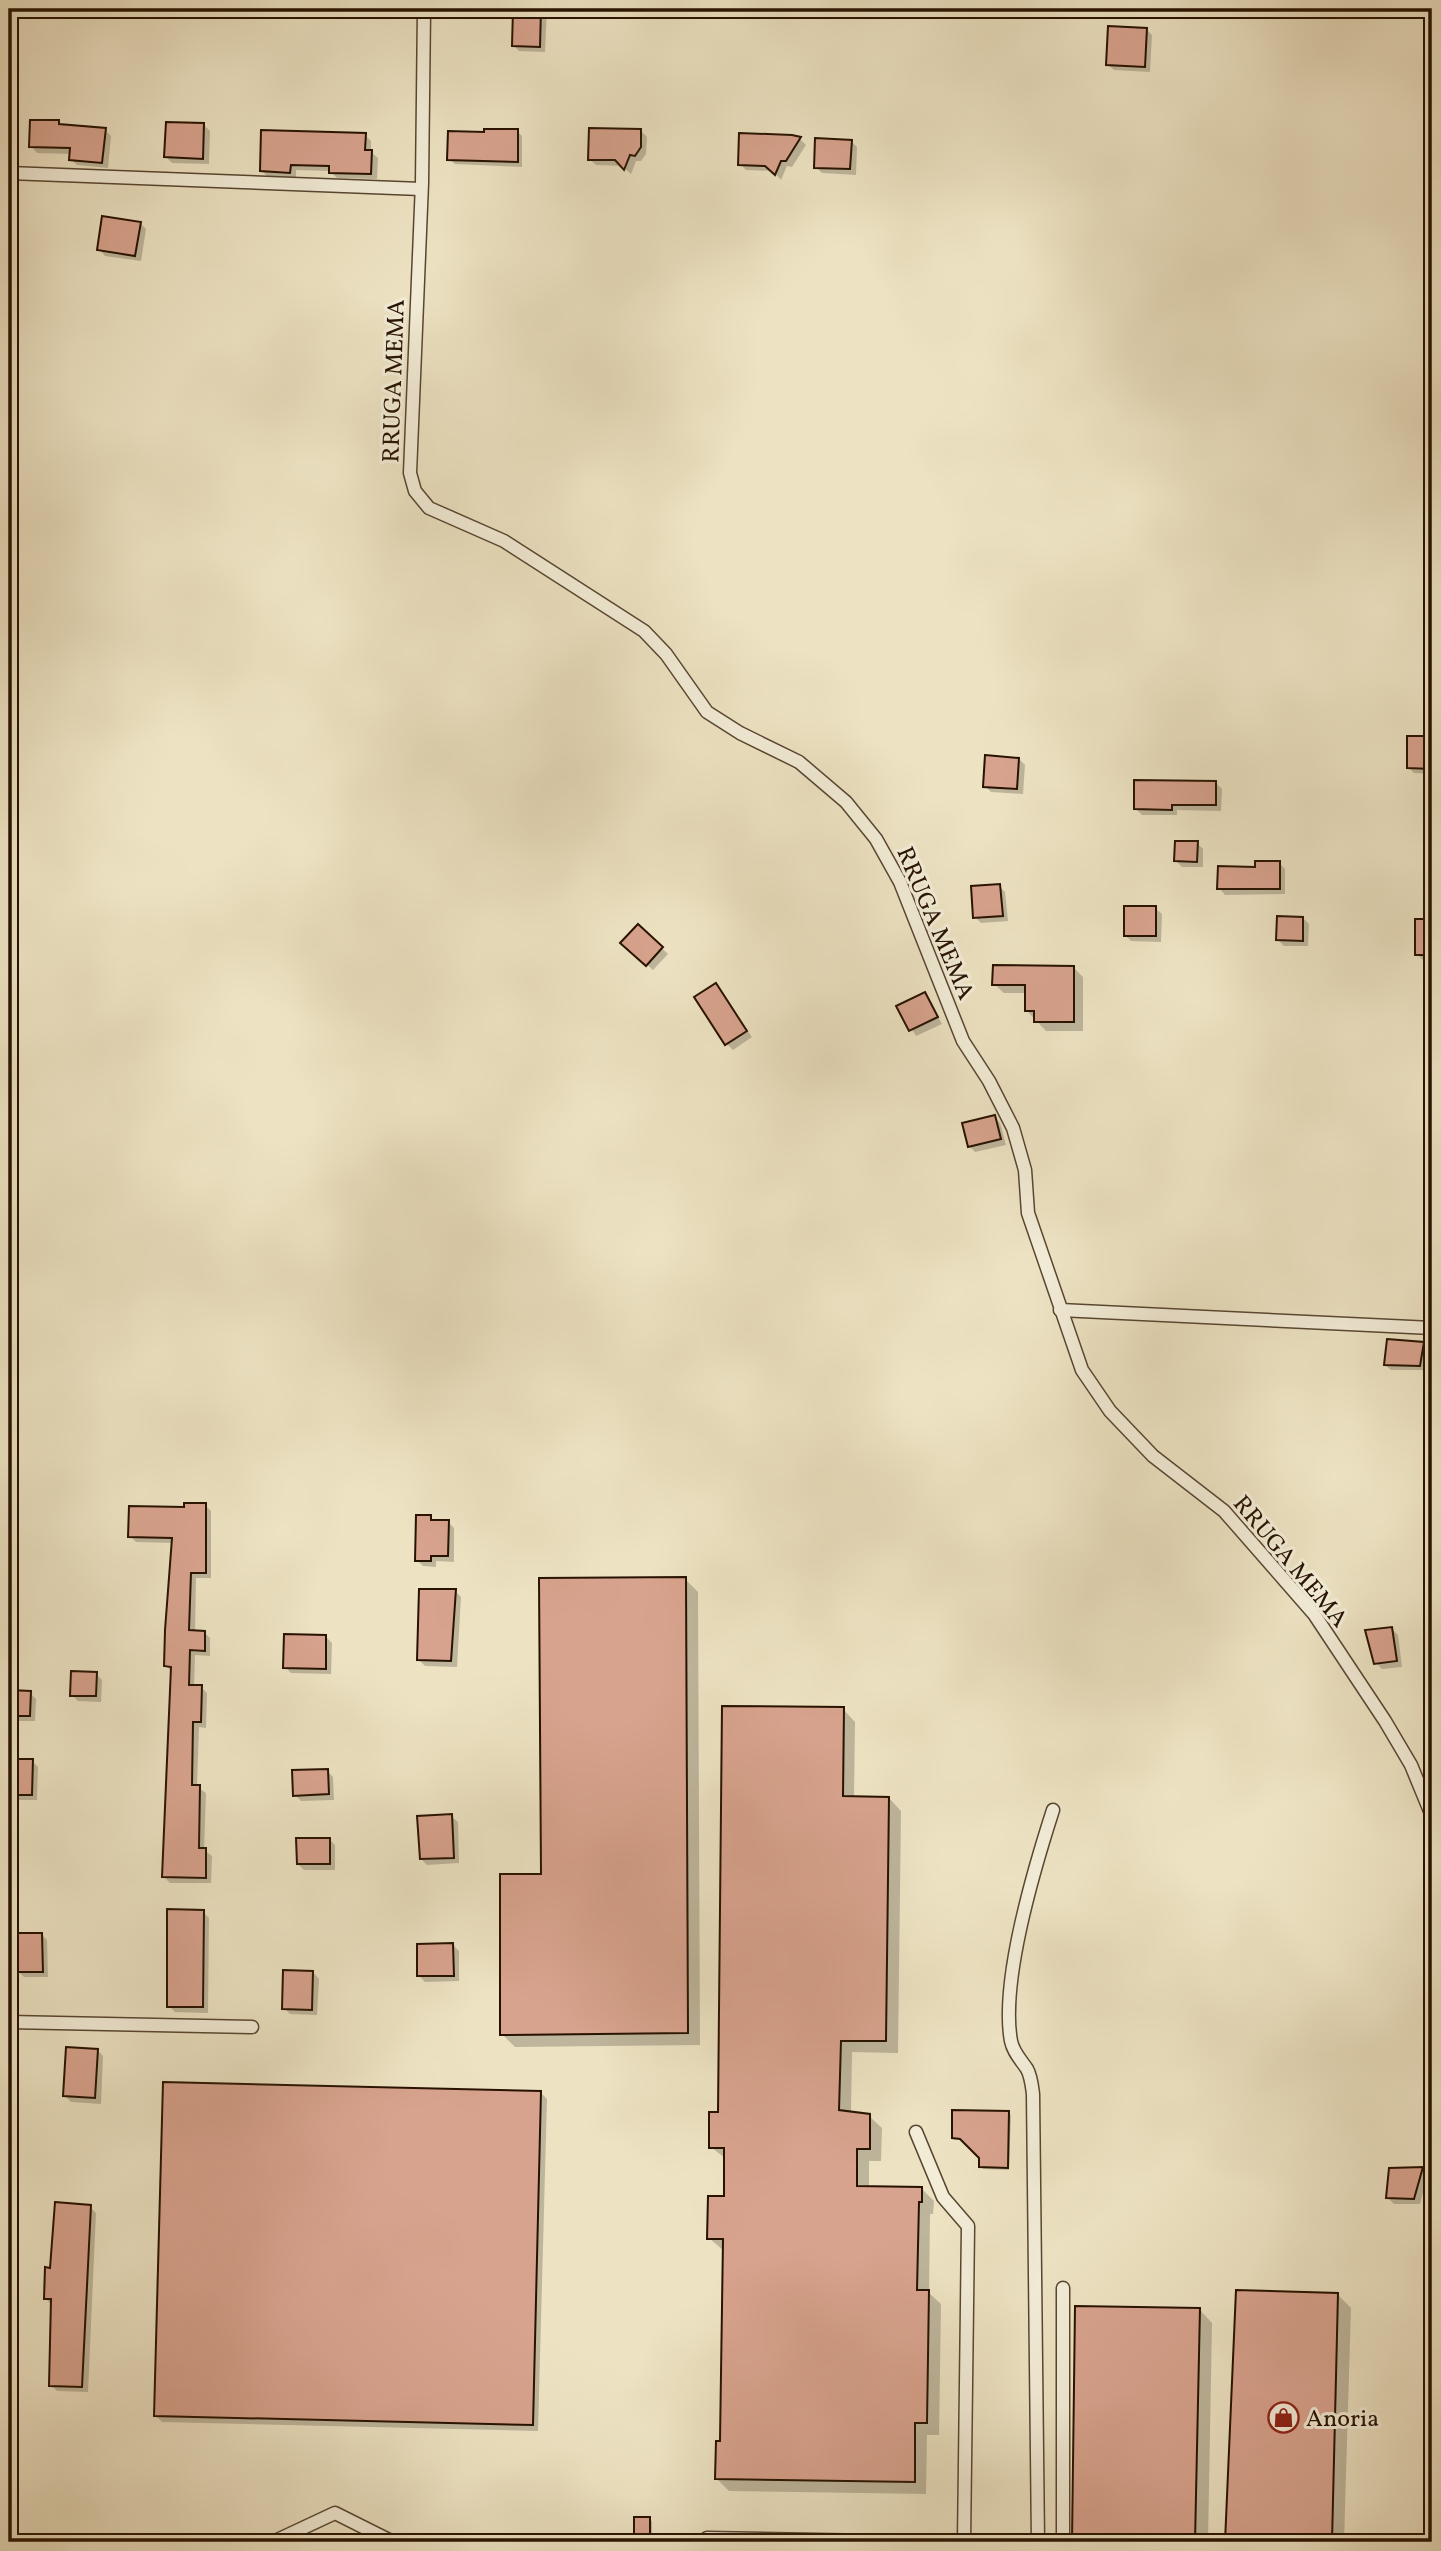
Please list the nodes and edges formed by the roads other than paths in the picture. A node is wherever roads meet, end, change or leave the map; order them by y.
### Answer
1 (425, 9) edge
2 (9, 173) edge
3 (421, 189) junction
4 (1060, 1310) junction
5 (1432, 1328) edge
6 (1053, 1810) dead end
7 (1432, 1816) edge
8 (9, 2022) edge
9 (252, 2028) dead end
10 (916, 2132) dead end
11 (1063, 2288) dead end
12 (707, 2538) dead end
13 (273, 2542) edge
14 (393, 2542) edge
15 (928, 2542) edge
16 (964, 2542) edge
17 (1038, 2542) edge
18 (1063, 2542) edge

1 - 3 lane, RRUGA MEMA
2 - 3 lane
3 - 4 lane, RRUGA MEMA
4 - 5 lane
4 - 7 lane, RRUGA MEMA
6 - 17 lane
8 - 9 lane
10 - 16 lane
11 - 18 lane
12 - 15 lane
13 - 14 lane

